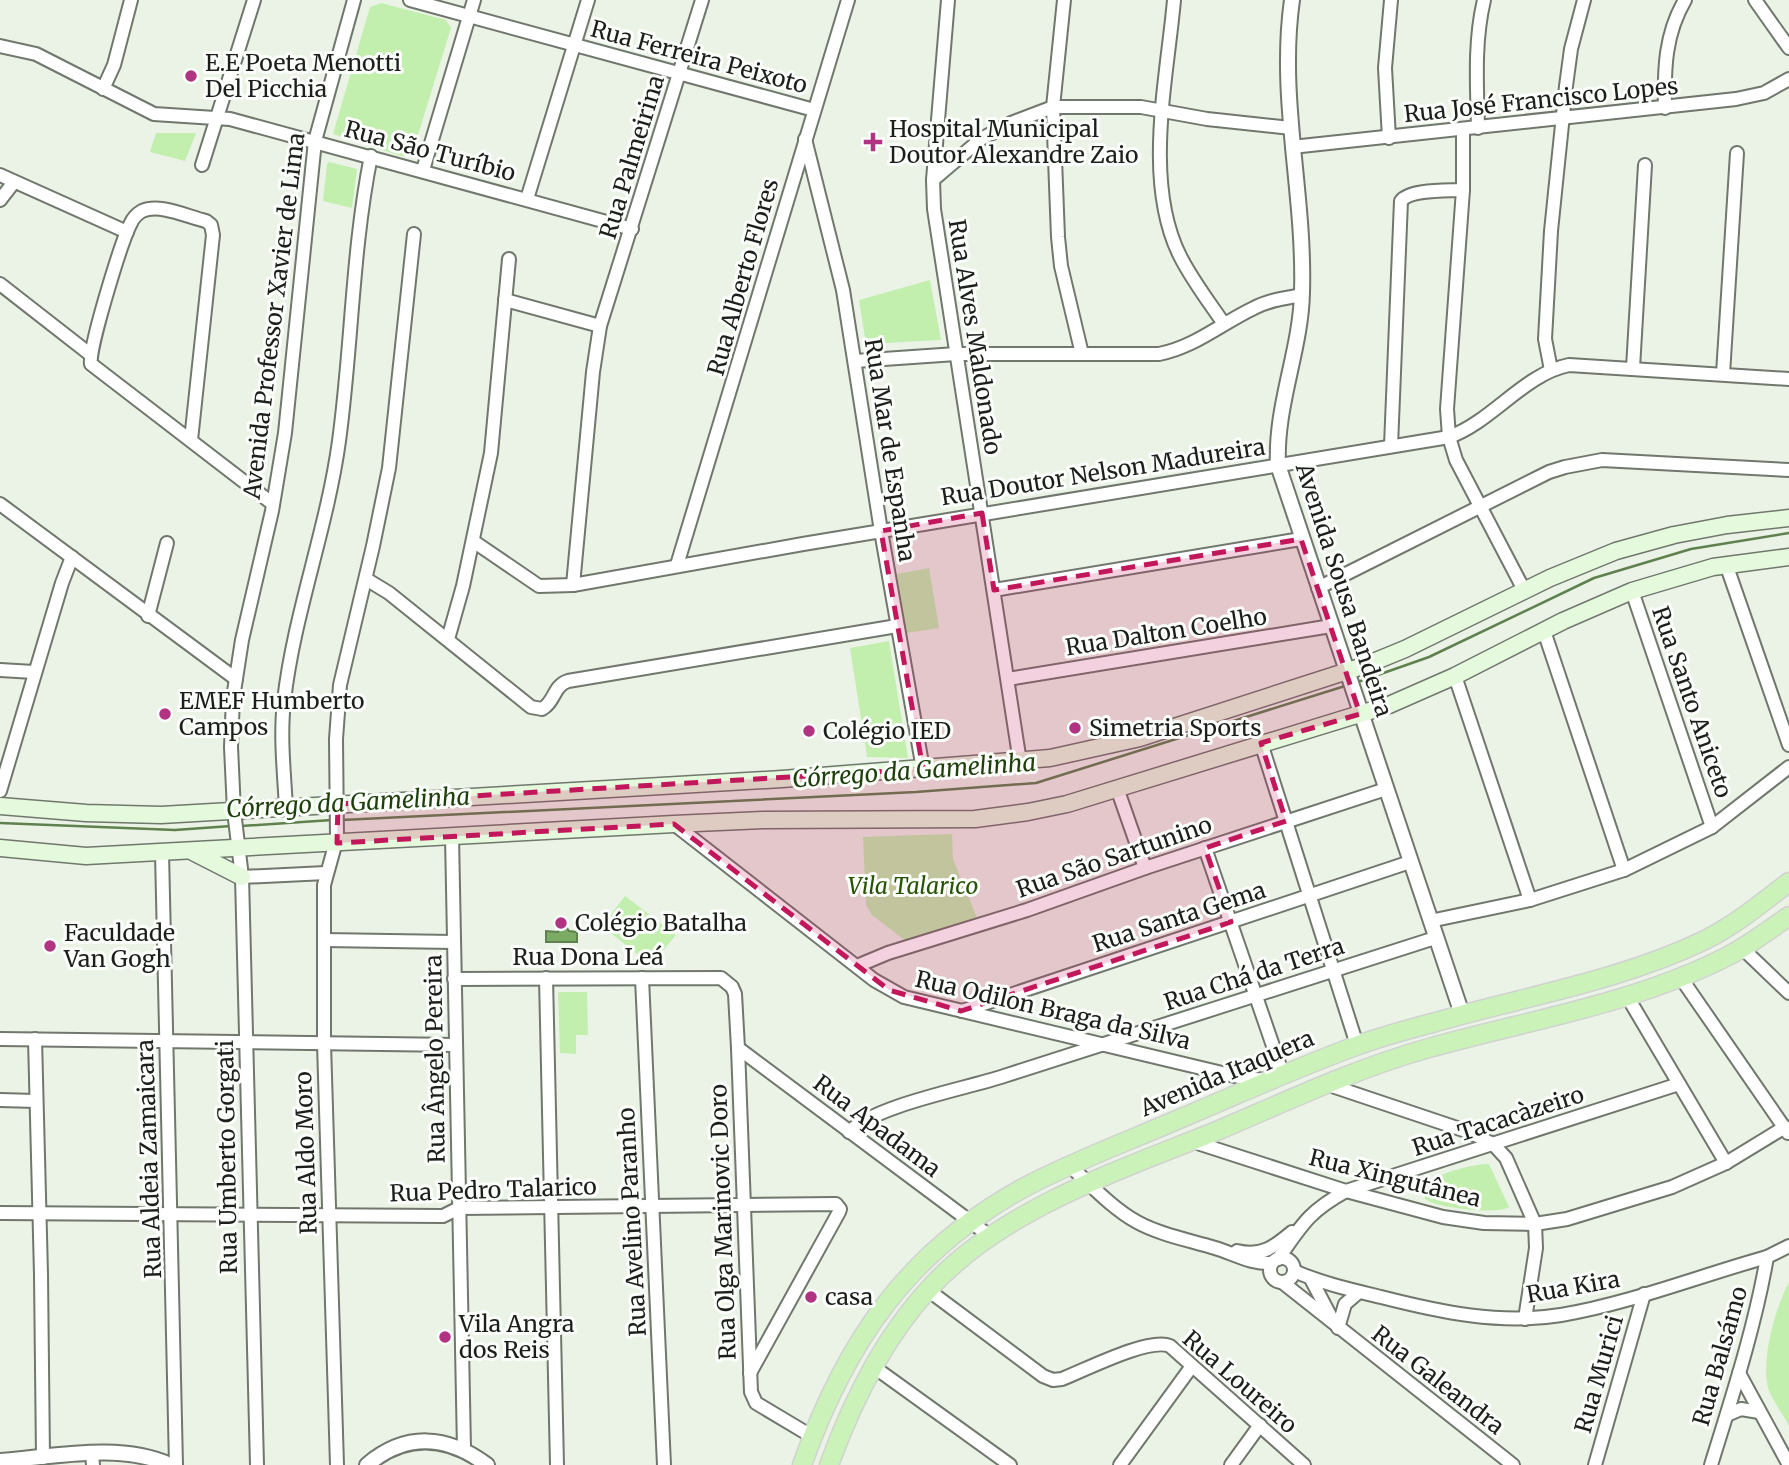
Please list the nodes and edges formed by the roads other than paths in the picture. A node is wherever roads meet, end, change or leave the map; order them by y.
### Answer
1 (131, 0) edge
2 (254, 0) edge
3 (354, 0) edge
4 (410, 0) edge
5 (474, 0) edge
6 (588, 0) edge
7 (702, 0) edge
8 (848, 0) edge
9 (948, 0) edge
10 (1064, 0) edge
11 (1174, 0) edge
12 (1292, 0) edge
13 (1391, 0) edge
14 (1484, 0) edge
15 (1584, 0) edge
16 (1685, 0) edge
17 (1755, 0) edge
18 (469, 15) junction
19 (575, 44) junction
20 (0, 46) edge
21 (1789, 48) edge
22 (680, 72) junction
23 (1789, 79) edge
24 (103, 89) junction
25 (1054, 107) junction
26 (1665, 108) junction
27 (814, 110) junction
28 (1163, 110) junction
29 (217, 117) junction
30 (1562, 119) junction
31 (1291, 128) junction
32 (1478, 128) junction
33 (1463, 129) junction
34 (1389, 138) junction
35 (805, 139) junction
36 (315, 141) junction
37 (1292, 147) junction
38 (1737, 153) dead end
39 (371, 156) junction
40 (202, 165) dead end
41 (1645, 165) dead end
42 (423, 170) junction
43 (0, 176) edge
44 (933, 180) junction
45 (14, 182) junction
46 (1463, 190) junction
47 (527, 199) junction
48 (0, 200) edge
49 (632, 229) junction
50 (127, 232) junction
51 (414, 234) dead end
52 (509, 259) dead end
53 (0, 284) edge
54 (1303, 295) junction
55 (505, 300) junction
56 (1224, 324) junction
57 (600, 326) junction
58 (956, 354) junction
59 (1082, 354) junction
60 (90, 358) junction
61 (855, 361) junction
62 (1633, 368) junction
63 (1551, 370) junction
64 (1723, 374) junction
65 (1789, 379) edge
66 (1449, 437) junction
67 (191, 440) junction
68 (1391, 446) junction
69 (1278, 465) junction
70 (1789, 470) edge
71 (273, 504) junction
72 (2, 506) edge
73 (1480, 507) junction
74 (982, 513) junction
75 (1789, 518) edge
76 (0, 521) edge
77 (881, 531) junction
78 (1301, 540) junction
79 (473, 541) junction
80 (167, 543) dead end
81 (72, 556) junction
82 (1789, 557) edge
83 (1726, 564) junction
84 (677, 565) junction
85 (366, 579) junction
86 (573, 585) junction
87 (1318, 588) junction
88 (994, 590) junction
89 (1524, 590) junction
90 (1632, 591) junction
91 (148, 616) junction
92 (897, 626) junction
93 (1331, 626) junction
94 (1544, 631) junction
95 (448, 639) junction
96 (0, 670) edge
97 (34, 672) junction
98 (1347, 675) junction
99 (1455, 676) junction
100 (236, 679) junction
101 (1008, 679) junction
102 (1359, 712) junction
103 (1261, 743) junction
104 (1789, 745) edge
105 (1020, 762) junction
106 (1789, 768) edge
107 (923, 769) junction
108 (1117, 788) junction
109 (1386, 789) junction
110 (0, 791) edge
111 (0, 806) edge
112 (286, 807) junction
113 (338, 809) junction
114 (235, 815) junction
115 (1286, 821) junction
116 (674, 824) junction
117 (1712, 827) junction
118 (452, 836) junction
119 (337, 840) junction
120 (238, 845) junction
121 (0, 848) edge
122 (1205, 848) junction
123 (191, 851) junction
124 (162, 853) junction
125 (1410, 862) junction
126 (1145, 868) junction
127 (1624, 870) junction
128 (326, 873) junction
129 (242, 877) junction
130 (1789, 882) edge
131 (1310, 896) junction
132 (1530, 900) junction
133 (1789, 916) edge
134 (1430, 921) junction
135 (1231, 922) junction
136 (1436, 938) junction
137 (324, 940) junction
138 (454, 942) junction
139 (1742, 948) junction
140 (857, 966) junction
141 (1334, 970) junction
142 (546, 978) junction
143 (642, 978) junction
144 (721, 978) joint
145 (1681, 978) junction
146 (454, 979) junction
147 (1789, 993) edge
148 (1256, 995) junction
149 (1628, 996) junction
150 (961, 1012) junction
151 (1462, 1014) junction
152 (0, 1039) edge
153 (35, 1039) junction
154 (167, 1041) junction
155 (246, 1043) junction
156 (324, 1044) junction
157 (1105, 1044) junction
158 (456, 1045) junction
159 (1357, 1045) junction
160 (738, 1048) junction
161 (1375, 1066) junction
162 (1276, 1078) junction
163 (1679, 1084) junction
164 (1329, 1085) junction
165 (0, 1100) edge
166 (36, 1101) junction
167 (1787, 1130) edge
168 (849, 1132) junction
169 (1191, 1141) junction
170 (1493, 1144) junction
171 (1726, 1163) junction
172 (1070, 1166) junction
173 (1090, 1184) junction
174 (1346, 1191) junction
175 (744, 1204) junction
176 (550, 1206) junction
177 (653, 1206) junction
178 (458, 1208) junction
179 (0, 1213) edge
180 (39, 1213) junction
181 (328, 1214) junction
182 (172, 1215) junction
183 (250, 1215) junction
184 (969, 1222) junction
185 (1535, 1224) junction
186 (1299, 1226) junction
187 (991, 1237) junction
188 (1789, 1246) edge
189 (1219, 1249) junction
190 (1767, 1257) junction
191 (1275, 1261) junction
192 (1294, 1272) junction
193 (1311, 1279) junction
194 (1282, 1282) junction
195 (928, 1290) junction
196 (1359, 1292) junction
197 (1644, 1294) junction
198 (1525, 1318) junction
199 (1337, 1328) junction
200 (1192, 1366) junction
201 (874, 1367) junction
202 (750, 1373) junction
203 (1739, 1373) junction
204 (1759, 1412) junction
205 (1727, 1415) junction
206 (1259, 1425) junction
207 (813, 1437) junction
208 (464, 1450) junction
209 (43, 1458) junction
210 (93, 1459) edge
211 (132, 1459) edge
212 (0, 1461) edge
213 (665, 1464) edge
214 (170, 1465) edge
215 (176, 1465) edge
216 (257, 1465) edge
217 (337, 1465) edge
218 (367, 1465) edge
219 (487, 1465) edge
220 (557, 1465) edge
221 (802, 1465) edge
222 (829, 1465) edge
223 (1010, 1465) edge
224 (1120, 1465) edge
225 (1230, 1465) edge
226 (1304, 1465) edge
227 (1513, 1465) edge
228 (1595, 1465) edge
229 (1711, 1465) edge
230 (1789, 1465) edge

1 - 24 street
2 - 29 street
3 - 36 street, Avenida Professor Xavier de Lima
4 - 18 street, Rua Ferreira Peixoto
5 - 18 street
6 - 19 street
7 - 22 street, Rua Palmeirina
8 - 27 street, Rua Alberto Flores
9 - 44 street, Rua Alves Maldonado
10 - 25 street
11 - 28 street
12 - 31 street, Avenida Sousa Bandeira
13 - 34 street
14 - 32 street
15 - 30 street
16 - 26 street
17 - 21 street
18 - 19 street, Rua Ferreira Peixoto
18 - 42 street
19 - 22 street, Rua Ferreira Peixoto
19 - 47 street
20 - 24 street, Rua São Turíbio
22 - 27 street, Rua Ferreira Peixoto
22 - 49 street, Rua Palmeirina
23 - 26 street, Rua José Francisco Lopes
24 - 29 street, Rua São Turíbio
25 - 28 street
25 - 44 street
25 - 59 street
26 - 30 street, Rua José Francisco Lopes
27 - 35 street, Rua Alberto Flores
28 - 31 street
28 - 56 street
29 - 36 street, Rua São Turíbio
29 - 40 street
30 - 32 street, Rua José Francisco Lopes
30 - 63 street
31 - 37 street, Avenida Sousa Bandeira
32 - 33 street, Rua José Francisco Lopes
33 - 34 street, Rua José Francisco Lopes
33 - 46 street
34 - 37 street, Rua José Francisco Lopes
35 - 61 street, Rua Mar de Espanha
35 - 84 street, Rua Alberto Flores
36 - 39 street, Rua São Turíbio
36 - 71 street, Avenida Professor Xavier de Lima
37 - 54 street, Avenida Sousa Bandeira
38 - 64 street
39 - 42 street, Rua São Turíbio
39 - 112 street
41 - 62 street
42 - 47 street, Rua São Turíbio
43 - 45 street
44 - 58 street, Rua Alves Maldonado
45 - 48 street
45 - 50 street
46 - 66 street
46 - 68 street
47 - 49 street, Rua São Turíbio
49 - 57 street, Rua Palmeirina
50 - 60 street
50 - 67 street
51 - 85 street, Rua Aldo Moro
52 - 55 street
53 - 60 street
54 - 56 street
54 - 69 street, Avenida Sousa Bandeira
55 - 57 street
55 - 79 street
56 - 59 street
57 - 86 street, Rua Palmeirina
58 - 59 street
58 - 61 street
58 - 74 street, Rua Alves Maldonado
60 - 67 street
61 - 77 street, Rua Mar de Espanha
62 - 63 street, Rua Doutor Nelson Madureira
62 - 64 street, Rua Doutor Nelson Madureira
63 - 66 street, Rua Doutor Nelson Madureira
64 - 65 street, Rua Doutor Nelson Madureira
66 - 68 street, Rua Doutor Nelson Madureira
66 - 73 street
67 - 71 street
68 - 69 street, Rua Doutor Nelson Madureira
69 - 74 street, Rua Doutor Nelson Madureira
69 - 78 street, Avenida Sousa Bandeira
70 - 73 street
71 - 100 street, Avenida Professor Xavier de Lima
72 - 76 street
72 - 81 street
73 - 87 street
73 - 89 street
74 - 77 street, Rua Doutor Nelson Madureira
74 - 88 street, Rua Alves Maldonado
75 - 89 main road
77 - 84 street, Rua Doutor Nelson Madureira
77 - 92 street, Rua Mar de Espanha
78 - 87 street, Avenida Sousa Bandeira
78 - 88 street
79 - 86 street, Rua Doutor Nelson Madureira
79 - 95 street
80 - 91 street
81 - 91 street
81 - 97 street
82 - 83 main road
83 - 90 main road
83 - 104 street
84 - 86 street, Rua Doutor Nelson Madureira
85 - 95 street
85 - 113 street, Rua Aldo Moro
87 - 93 street, Avenida Sousa Bandeira
88 - 101 street, Rua Alves Maldonado
89 - 98 main road
90 - 94 main road
90 - 117 street, Rua Santo Aniceto
91 - 100 street
92 - 95 street
92 - 107 street, Rua Mar de Espanha
93 - 98 street, Avenida Sousa Bandeira
93 - 101 street, Rua Dalton Coelho
94 - 99 main road
94 - 127 street
96 - 97 street
97 - 110 street
98 - 102 street, Avenida Sousa Bandeira
98 - 105 main road
99 - 102 main road
99 - 132 street
100 - 114 street, Avenida Professor Xavier de Lima
101 - 105 street, Rua Alves Maldonado
102 - 103 main road
102 - 109 street, Avenida Sousa Bandeira
103 - 108 main road
103 - 115 street
105 - 107 main road
106 - 117 street
107 - 113 main road
108 - 116 main road
108 - 126 street
109 - 115 street, Rua São Sartunino
109 - 125 street, Avenida Sousa Bandeira
111 - 114 main road
112 - 113 main road
112 - 114 main road
113 - 119 street, Rua Aldo Moro
114 - 120 street, Avenida Professor Xavier de Lima
115 - 122 street, Rua São Sartunino
115 - 131 street
116 - 118 main road
116 - 140 street, Rua Odilon Braga da Silva
117 - 127 street
118 - 119 main road
118 - 138 street, Rua Ângelo Pereira
119 - 120 main road
119 - 128 street, Rua Aldo Moro
120 - 123 main road
120 - 129 street, Rua Umberto Gorgati
121 - 124 main road
122 - 126 street, Rua São Sartunino
122 - 135 street
123 - 124 main road
123 - 129 main road
124 - 154 street, Rua Aldeia Zamaicara
125 - 131 street, Rua Santa Gema
125 - 134 street, Avenida Sousa Bandeira
126 - 140 street, Rua São Sartunino
127 - 132 street
128 - 129 street
128 - 137 street, Rua Aldo Moro
129 - 155 street, Rua Umberto Gorgati
130 - 151 main road, Avenida Itaquera
131 - 135 street, Rua Santa Gema
131 - 141 street
132 - 134 street
133 - 139 main road
134 - 136 street, Avenida Sousa Bandeira
135 - 148 street
135 - 150 street, Rua Santa Gema
136 - 141 street, Rua Chá da Terra
136 - 151 street, Avenida Sousa Bandeira
137 - 138 street
137 - 156 street, Rua Aldo Moro
138 - 146 street, Rua Ângelo Pereira
139 - 145 main road
139 - 147 street
140 - 150 street, Rua Odilon Braga da Silva
141 - 148 street, Rua Chá da Terra
141 - 159 street
142 - 143 street, Rua Dona Leá
142 - 146 street, Rua Dona Leá
142 - 176 street
143 - 144 street, Rua Dona Leá
143 - 177 street, Rua Avelino Paranho
144 - 160 street, Rua Olga Marinovic Doro
145 - 149 main road
145 - 167 street
146 - 158 street, Rua Ângelo Pereira
148 - 157 street, Rua Chá da Terra
148 - 162 street
149 - 161 main road
149 - 163 street
150 - 157 street, Rua Odilon Braga da Silva
151 - 159 main road, Avenida Itaquera
151 - 161 main road
152 - 153 street
153 - 154 street
153 - 166 street
154 - 155 street
154 - 182 street, Rua Aldeia Zamaicara
155 - 156 street
155 - 183 street, Rua Umberto Gorgati
156 - 158 street
156 - 181 street, Rua Aldo Moro
157 - 162 street, Rua Odilon Braga da Silva
157 - 168 street, Rua Chá da Terra
158 - 178 street, Rua Ângelo Pereira
159 - 162 main road, Avenida Itaquera
160 - 168 street, Rua Apadama
160 - 175 street, Rua Olga Marinovic Doro
161 - 164 main road
162 - 172 main road, Avenida Itaquera
163 - 170 street, Rua Tacacàzeiro
163 - 171 street
164 - 169 main road
164 - 170 street
165 - 166 street
166 - 180 street
167 - 171 street, Rua Xingutânea
168 - 184 street, Rua Apadama
169 - 173 main road
169 - 174 street, Rua Xingutânea
170 - 174 street, Rua Tacacàzeiro
170 - 185 street
171 - 185 street, Rua Xingutânea
172 - 173 street
172 - 184 main road, Avenida Itaquera
173 - 187 main road
173 - 189 street
174 - 185 street, Rua Xingutânea
174 - 186 street, Rua Tacacàzeiro
175 - 177 street, Rua Pedro Talarico
175 - 202 street, Rua Olga Marinovic Doro
175 - 202 street, Rua Pedro Talarico
176 - 177 street, Rua Pedro Talarico
176 - 178 street, Rua Pedro Talarico
176 - 220 street
177 - 213 street, Rua Avelino Paranho
178 - 181 street, Rua Pedro Talarico
178 - 208 street, Rua Ângelo Pereira
179 - 180 street, Rua Pedro Talarico
180 - 182 street, Rua Pedro Talarico
180 - 209 street
181 - 183 street, Rua Pedro Talarico
181 - 217 street, Rua Aldo Moro
182 - 183 street, Rua Pedro Talarico
182 - 215 street, Rua Aldeia Zamaicara
183 - 216 street, Rua Umberto Gorgati
184 - 187 street, Rua Apadama
184 - 207 main road, Avenida Itaquera
185 - 198 street
186 - 189 street, Rua Tacacàzeiro
186 - 191 street, Rua Tacacàzeiro
187 - 195 main road
188 - 190 street, Rua Kira
189 - 191 street
190 - 197 street, Rua Kira
190 - 203 street, Rua Balsámo
191 - 192 street
191 - 194 street
192 - 193 street, Rua Kira
192 - 194 street
193 - 196 street, Rua Kira
193 - 199 street, Rua Galeandra
194 - 199 street, Rua Galeandra
195 - 200 street, Rua Loureiro
195 - 201 main road
196 - 198 street, Rua Kira
196 - 199 street
197 - 198 street, Rua Kira
197 - 228 street, Rua Murici
199 - 227 street, Rua Galeandra
200 - 206 street, Rua Loureiro
200 - 224 street
201 - 222 main road
201 - 223 street
202 - 207 street, Rua Olga Marinovic Doro
203 - 204 street
203 - 205 street, Rua Balsámo
204 - 205 street
204 - 230 street
205 - 229 street, Rua Balsámo
206 - 225 street
206 - 226 street, Rua Loureiro
207 - 221 main road, Avenida Itaquera
208 - 218 street
208 - 219 street
209 - 210 street
209 - 212 street
210 - 211 street
211 - 214 street

